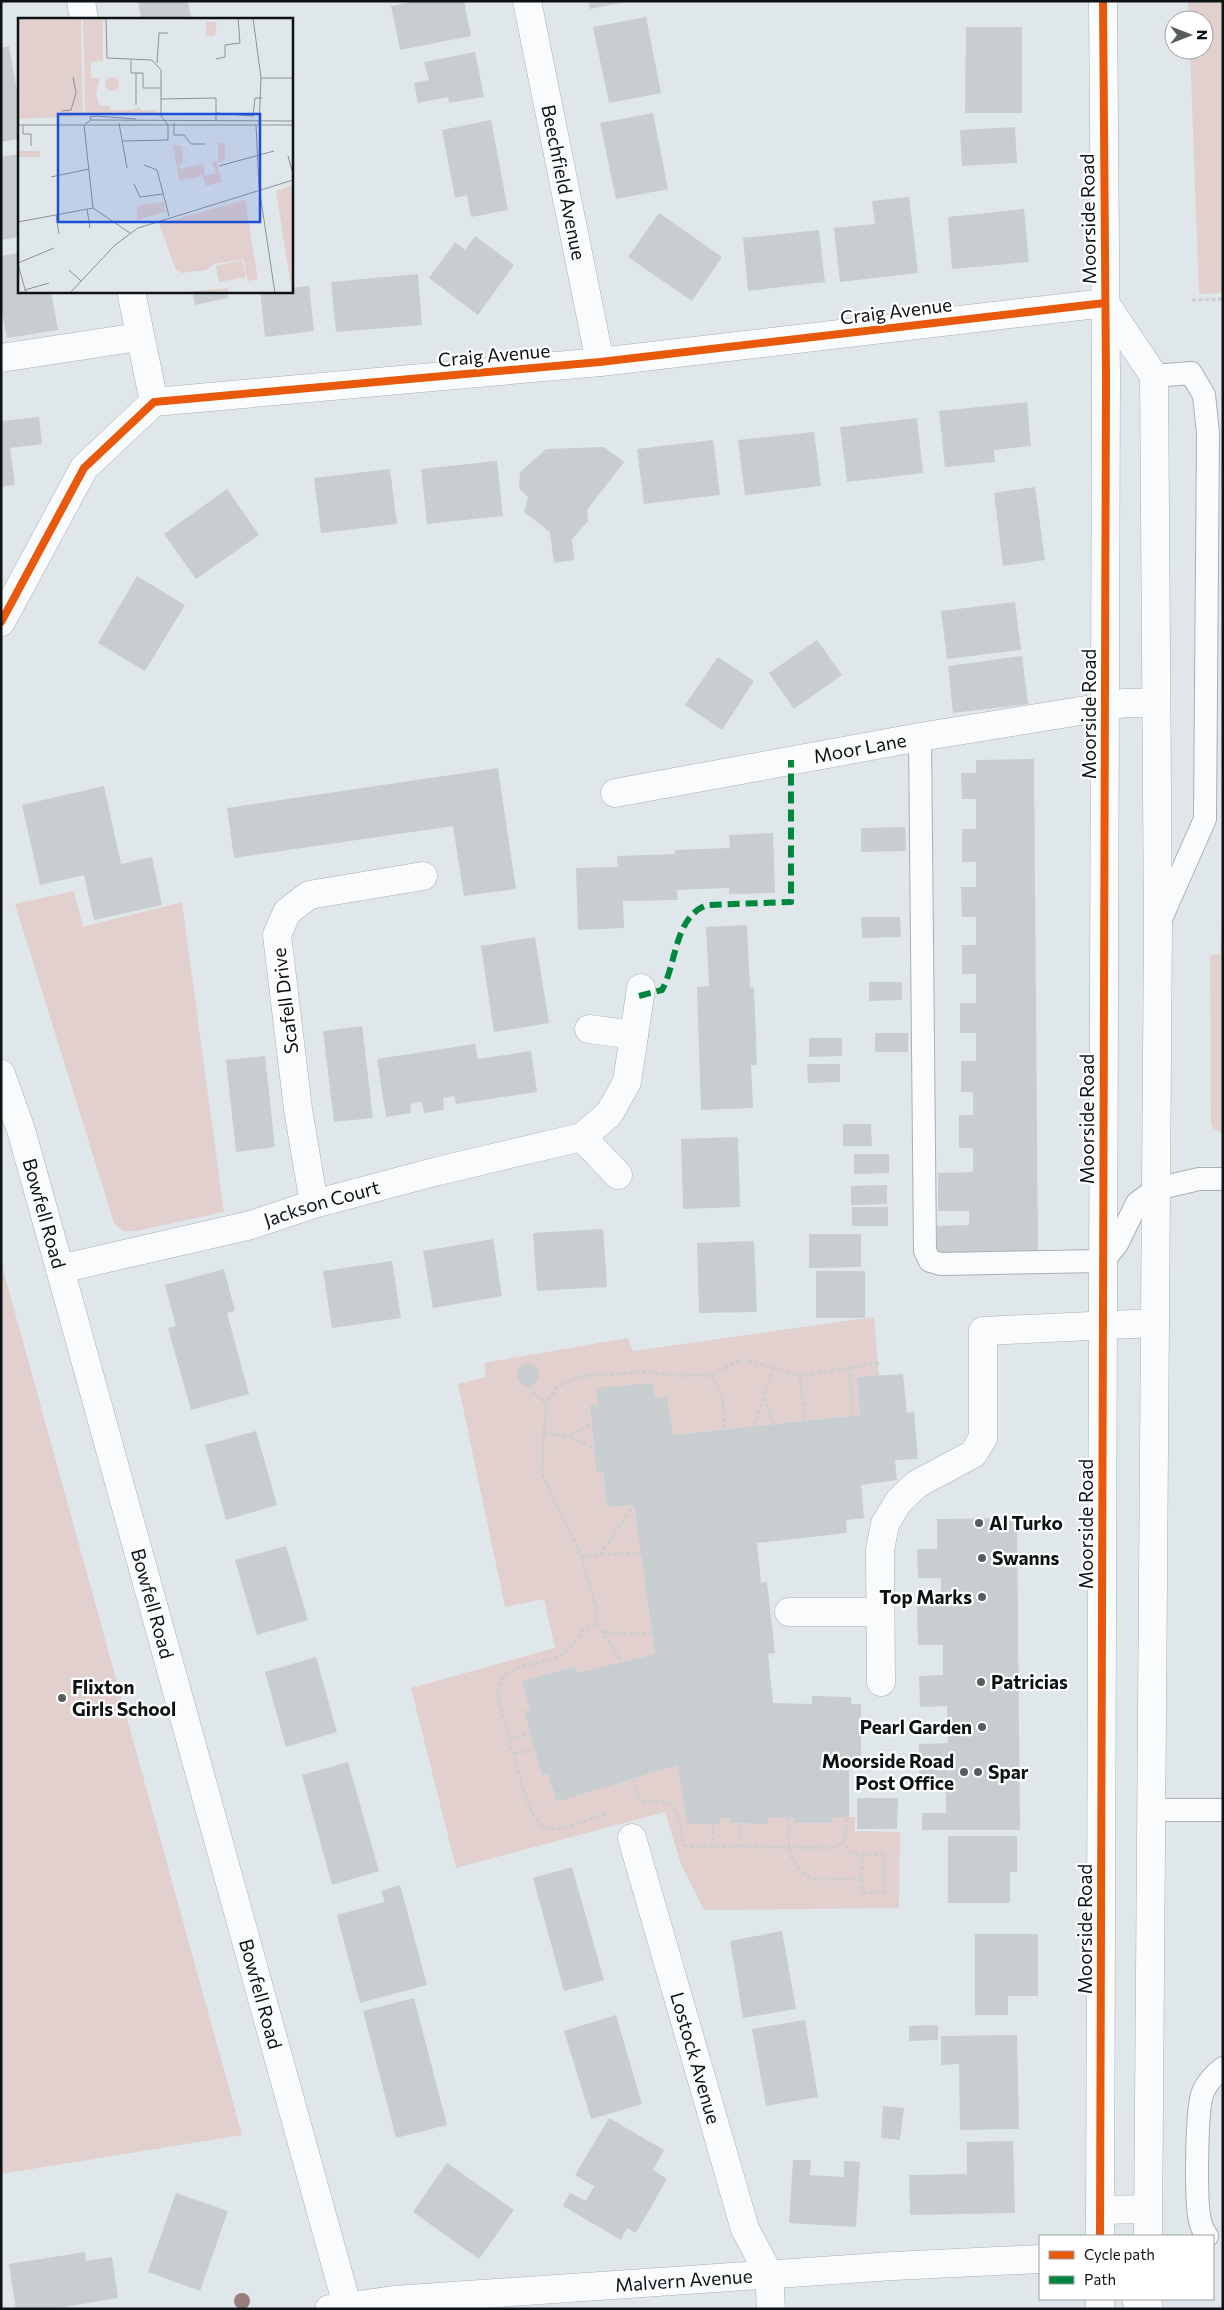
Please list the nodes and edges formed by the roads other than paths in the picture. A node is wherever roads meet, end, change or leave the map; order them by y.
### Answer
1 (81, 1) edge
2 (527, 1) edge
3 (1103, 1) edge
4 (84, 18) edge
5 (131, 292) edge
6 (1105, 303) junction
7 (139, 337) junction
8 (1, 358) edge
9 (600, 362) junction
10 (1154, 376) junction
11 (154, 402) junction
12 (1, 622) edge
13 (1156, 703) junction
14 (1105, 707) junction
15 (920, 737) junction
16 (615, 792) dead end
17 (423, 876) dead end
18 (1158, 927) junction
19 (641, 988) dead end
20 (589, 1030) dead end
21 (634, 1035) junction
22 (1, 1074) edge
23 (582, 1137) junction
24 (618, 1175) dead end
25 (1223, 1179) edge
26 (1156, 1189) junction
27 (314, 1204) junction
28 (1102, 1261) junction
29 (60, 1269) junction
30 (1155, 1324) junction
31 (1103, 1325) junction
32 (789, 1612) dead end
33 (880, 1612) junction
34 (881, 1682) dead end
35 (1151, 1810) junction
36 (1223, 1810) edge
37 (632, 1838) dead end
38 (1223, 2068) edge
39 (1148, 2209) junction
40 (1100, 2210) junction
41 (1100, 2235) edge
42 (1148, 2235) edge
43 (1206, 2235) edge
44 (1039, 2259) edge
45 (769, 2274) junction
46 (341, 2308) edge
47 (771, 2309) edge

1 - 4 street
2 - 9 street, Beechfield Avenue
3 - 6 street, Moorside Road
5 - 7 street
6 - 9 street, Craig Avenue
6 - 10 street, Moorside Road
6 - 14 street, Moorside Road
7 - 8 street
7 - 11 street
9 - 11 street, Craig Avenue
10 - 13 street
10 - 18 lane
11 - 12 street
13 - 14 street, Moor Lane
13 - 18 street
14 - 15 street, Moor Lane
14 - 28 street, Moorside Road
15 - 16 street, Moor Lane
15 - 28 lane
17 - 27 street, Scafell Drive
18 - 26 street
19 - 21 street, Jackson Court
20 - 21 street
21 - 23 street, Jackson Court
22 - 29 street, Bowfell Road
23 - 24 street
23 - 27 street, Jackson Court
25 - 26 lane
26 - 28 lane
26 - 30 street
27 - 29 street, Jackson Court
28 - 31 street, Moorside Road
29 - 46 street, Bowfell Road
30 - 31 street
30 - 35 street
31 - 33 street
31 - 40 street, Moorside Road
32 - 33 street
33 - 34 street
35 - 36 lane
35 - 39 street
37 - 45 street, Lostock Avenue
38 - 43 lane
39 - 40 street
39 - 42 street
40 - 41 street, Moorside Road
44 - 45 street, Malvern Avenue
45 - 46 street, Malvern Avenue
45 - 47 street

